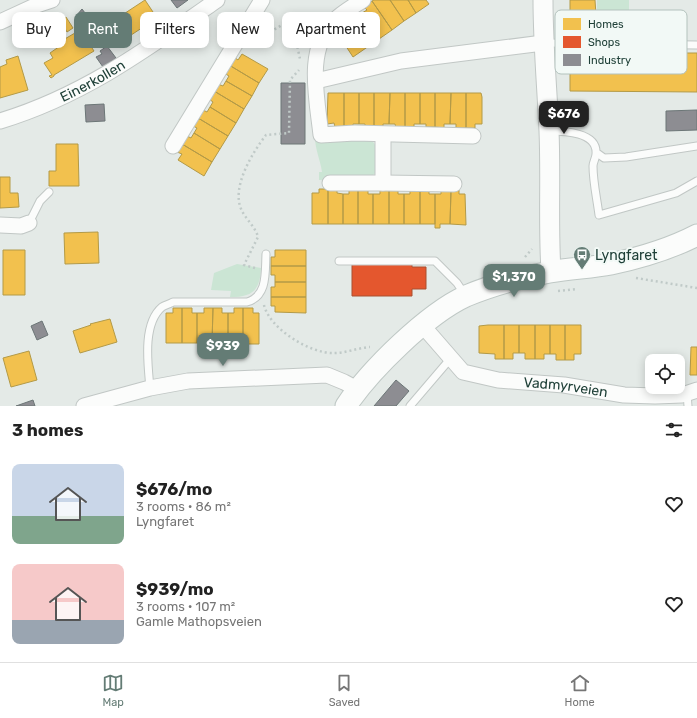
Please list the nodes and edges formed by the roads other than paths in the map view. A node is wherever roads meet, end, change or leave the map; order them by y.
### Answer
1 (52, 0) edge
2 (217, 0) edge
3 (262, 0) edge
4 (363, 0) edge
5 (543, 0) edge
6 (0, 22) edge
7 (544, 43) junction
8 (555, 43) edge
9 (687, 45) edge
10 (697, 45) edge
11 (316, 80) junction
12 (0, 121) edge
13 (549, 131) junction
14 (383, 135) junction
15 (473, 136) dead end
16 (173, 146) dead end
17 (697, 146) edge
18 (596, 153) junction
19 (697, 181) edge
20 (330, 183) dead end
21 (383, 183) junction
22 (454, 184) dead end
23 (49, 192) dead end
24 (29, 223) joint
25 (0, 225) edge
26 (696, 239) edge
27 (266, 254) dead end
28 (339, 261) dead end
29 (552, 281) junction
30 (466, 297) junction
31 (423, 326) junction
32 (451, 358) junction
33 (150, 388) junction
34 (691, 396) edge
35 (351, 398) edge
36 (90, 405) edge
37 (410, 406) edge

1 - 6 street
2 - 12 street, Einerkollen
3 - 16 street
4 - 11 street
5 - 7 street
7 - 8 lane
7 - 11 street
7 - 13 street
9 - 10 lane
11 - 14 street
13 - 18 lane
13 - 29 street
14 - 15 street
14 - 21 street
17 - 18 lane
18 - 19 lane
20 - 21 street
21 - 22 street
23 - 24 lane
24 - 25 street
26 - 29 main road
27 - 33 lane
28 - 30 lane
29 - 30 main road
30 - 31 main road
31 - 32 street, Vadmyrveien
31 - 35 main road
32 - 34 street, Vadmyrveien
32 - 37 lane
33 - 35 street
33 - 36 street

